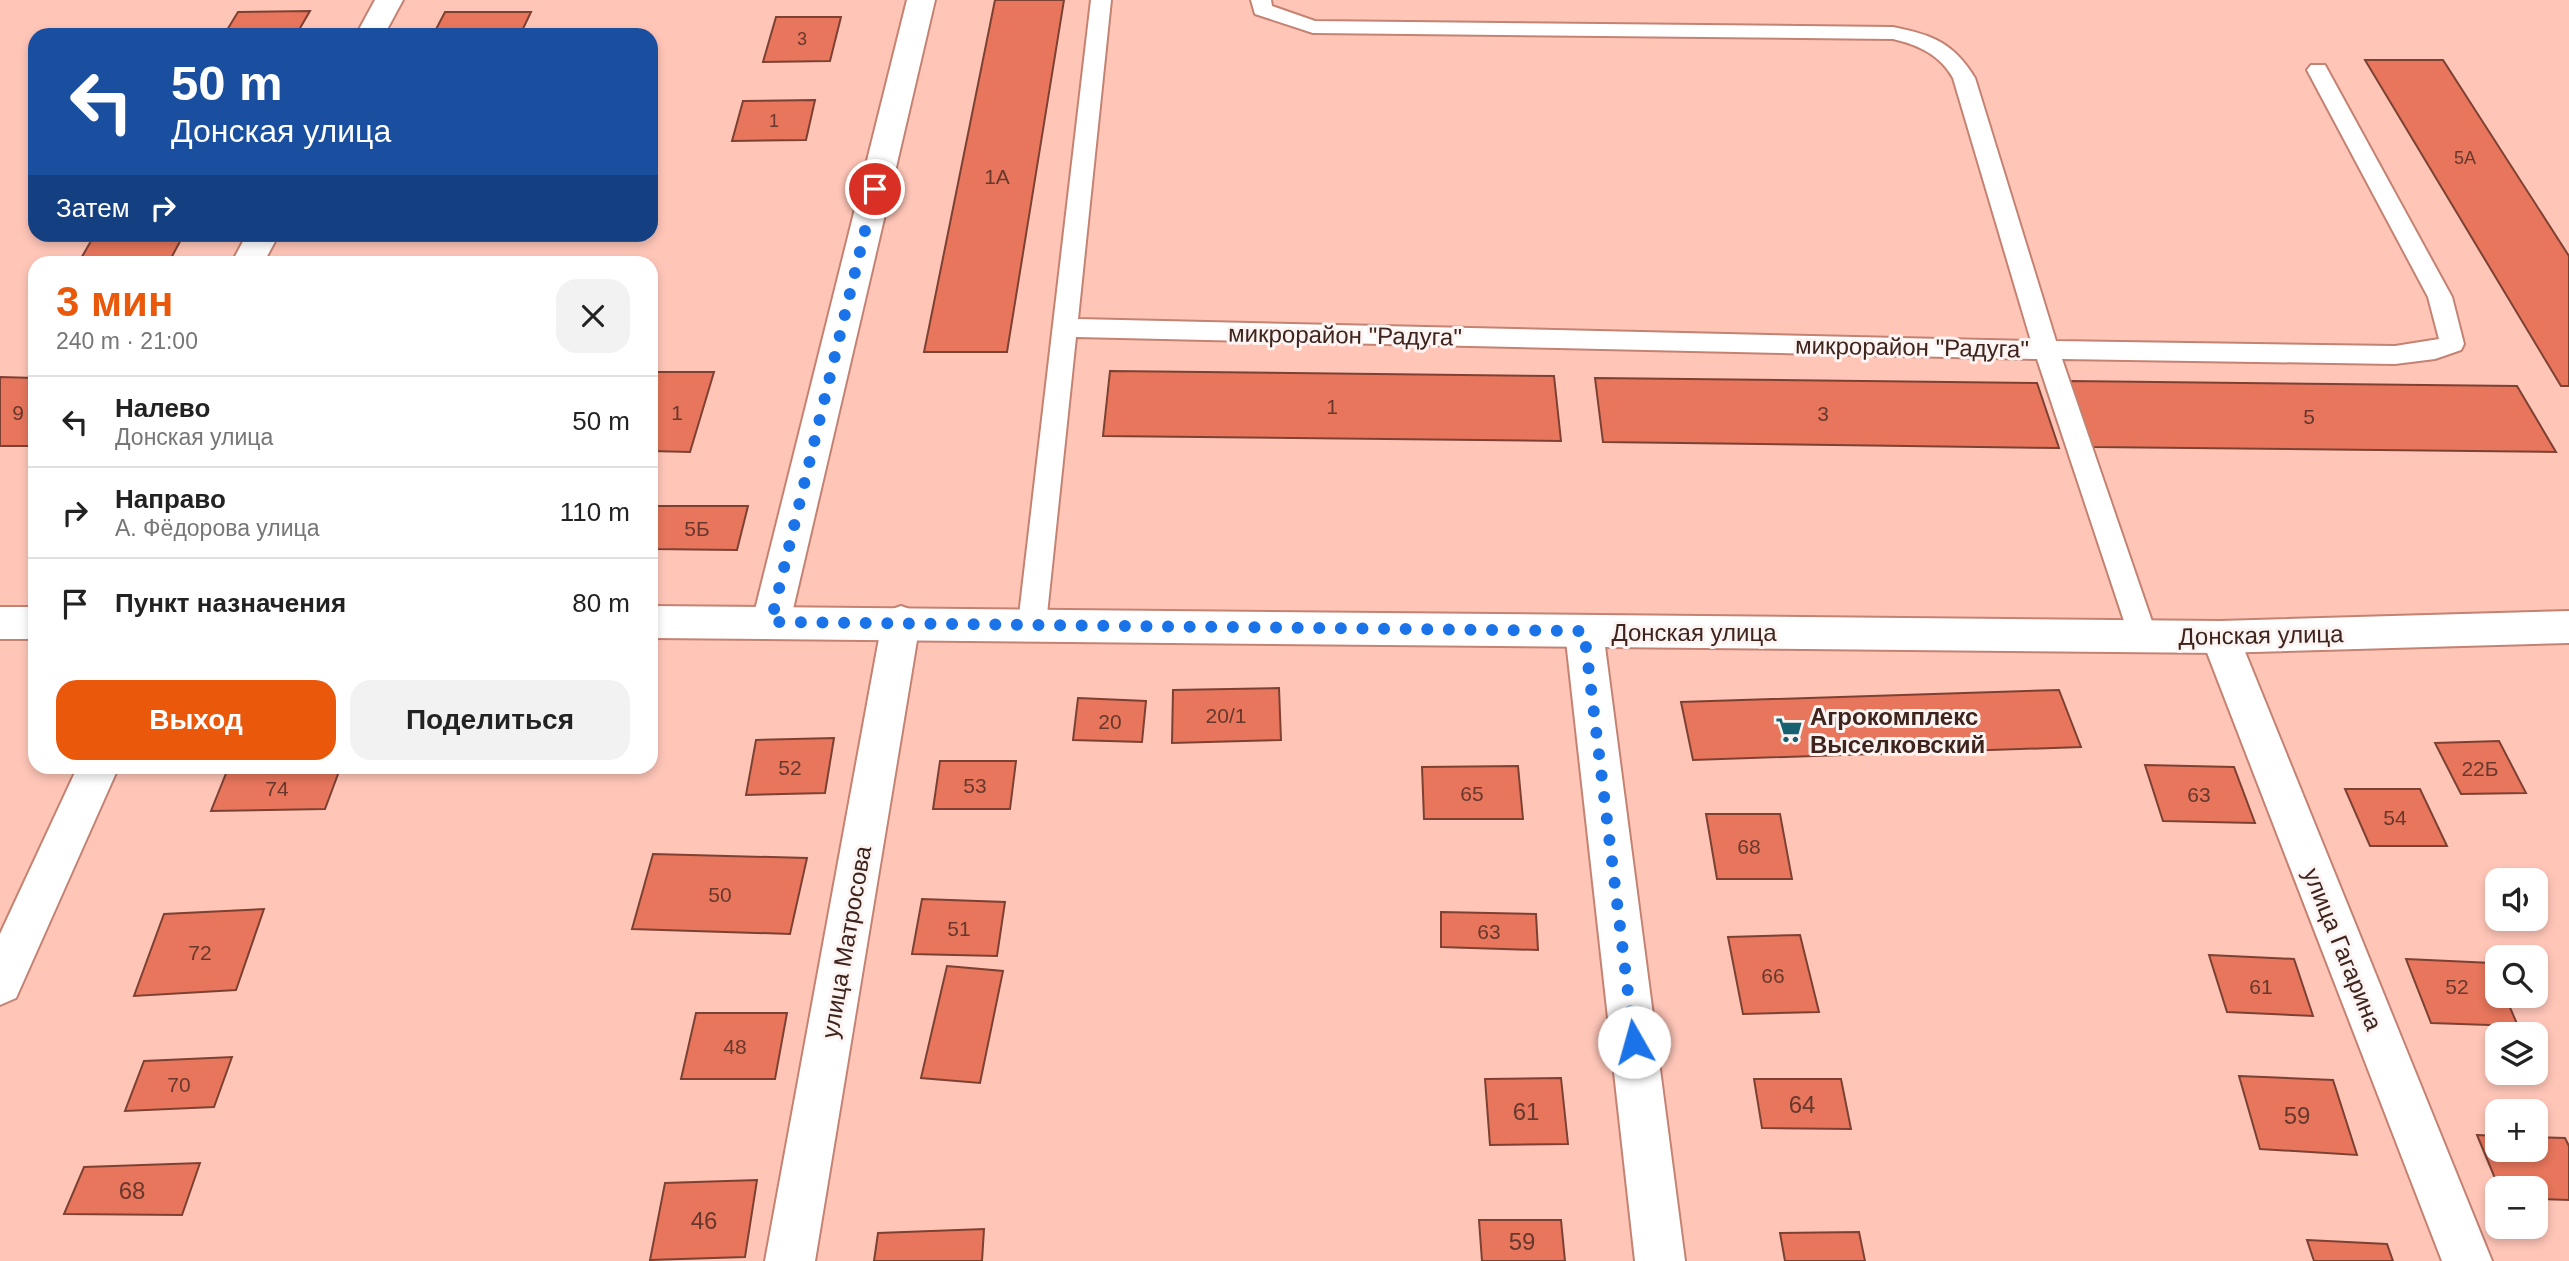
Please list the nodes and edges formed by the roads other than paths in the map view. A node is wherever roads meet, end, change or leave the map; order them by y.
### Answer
1 (389, 0) edge
2 (921, 0) edge
3 (1101, 0) edge
4 (1261, 0) edge
5 (374, 28) edge
6 (2318, 70) dead end
7 (1065, 328) junction
8 (2047, 350) junction
9 (658, 622) edge
10 (771, 622) junction
11 (901, 622) junction
12 (0, 623) edge
13 (28, 623) edge
14 (1032, 624) junction
15 (2569, 627) edge
16 (1584, 631) junction
17 (2143, 636) junction
18 (2220, 637) junction
19 (95, 774) edge
20 (0, 983) edge
21 (790, 1261) edge
22 (1661, 1261) edge
23 (2467, 1261) edge

1 - 5 street
2 - 10 street
3 - 7 lane
4 - 8 lane
6 - 8 lane, микрорайон "Радуга"
7 - 8 lane, микрорайон "Радуга"
7 - 14 lane
8 - 17 lane
9 - 10 street, Донская улица
10 - 11 street, Донская улица
11 - 14 street, Донская улица
11 - 21 street, улица Матросова
12 - 13 street
14 - 16 street, Донская улица
15 - 18 street, Донская улица
16 - 17 street, Донская улица
16 - 22 street
17 - 18 street, Донская улица
18 - 23 street, улица Гагарина
19 - 20 street

